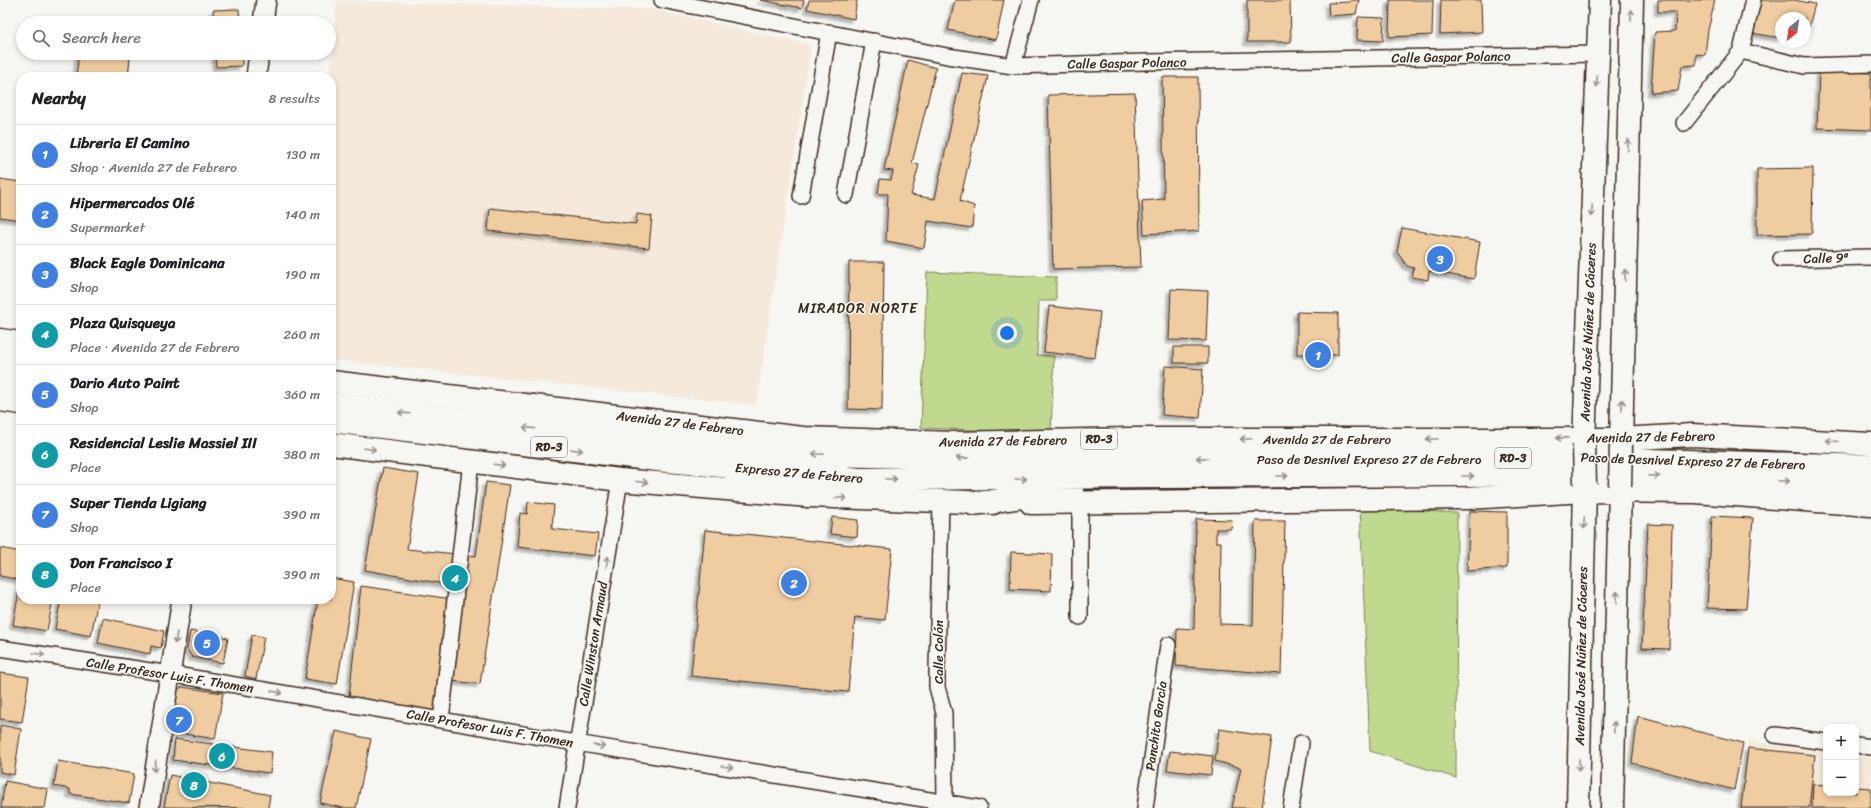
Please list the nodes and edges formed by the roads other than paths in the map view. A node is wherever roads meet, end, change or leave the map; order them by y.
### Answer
1 (266, 0) edge
2 (662, 0) edge
3 (1031, 0) edge
4 (1600, 0) edge
5 (1632, 0) edge
6 (1752, 0) edge
7 (264, 16) edge
8 (829, 32) junction
9 (874, 41) junction
10 (1741, 51) junction
11 (1598, 54) junction
12 (258, 60) edge
13 (1871, 64) edge
14 (1013, 66) junction
15 (257, 72) edge
16 (1684, 123) dead end
17 (846, 195) dead end
18 (801, 196) dead end
19 (1871, 257) edge
20 (1781, 259) dead end
21 (0, 340) edge
22 (16, 342) edge
23 (0, 360) edge
24 (16, 362) edge
25 (0, 381) edge
26 (16, 383) edge
27 (336, 383) edge
28 (0, 400) edge
29 (16, 402) edge
30 (336, 405) edge
31 (336, 420) edge
32 (442, 426) junction
33 (803, 438) junction
34 (1584, 441) junction
35 (1621, 441) junction
36 (954, 443) junction
37 (1871, 444) edge
38 (336, 445) edge
39 (654, 450) junction
40 (471, 462) junction
41 (1871, 466) edge
42 (1157, 468) junction
43 (620, 480) junction
44 (1871, 485) edge
45 (1585, 488) junction
46 (1620, 489) junction
47 (809, 496) junction
48 (941, 502) junction
49 (1080, 502) junction
50 (973, 504) junction
51 (1871, 505) edge
52 (181, 604) edge
53 (1080, 617) dead end
54 (1168, 645) dead end
55 (0, 648) edge
56 (170, 674) junction
57 (441, 720) junction
58 (1775, 735) dead end
59 (1823, 742) edge
60 (576, 743) junction
61 (1301, 743) dead end
62 (1859, 745) edge
63 (1871, 747) edge
64 (945, 802) junction
65 (149, 808) edge
66 (567, 808) edge
67 (979, 808) edge
68 (1145, 808) edge
69 (1291, 808) edge
70 (1578, 808) edge
71 (1612, 808) edge

1 - 7 street
2 - 8 street, Calle Gaspar Polanco
3 - 14 street
4 - 11 main road, Avenida José Núñez de Cáceres
35 -> 5 main road
6 - 10 street
8 - 9 street, Calle Gaspar Polanco
8 - 18 street
9 - 14 street, Calle Gaspar Polanco
9 - 17 street
10 - 13 street
10 - 16 street
11 - 14 street, Calle Gaspar Polanco
11 -> 34 main road, Avenida José Núñez de Cáceres
12 - 15 street
19 - 20 street, Calle 9ª
21 - 22 main road
23 - 24 main road
25 - 26 main road
27 - 33 main road, Avenida 27 de Febrero / RD-3
28 - 29 main road
32 -> 30 main road, RD-3
31 - 32 main road, RD-3
32 - 39 main road, Expreso 27 de Febrero / RD-3
33 - 36 main road, Avenida 27 de Febrero / RD-3
33 - 39 main road
34 - 35 main road, Avenida 27 de Febrero / RD-3
34 -> 36 main road, Avenida 27 de Febrero / RD-3
34 - 45 main road, Avenida José Núñez de Cáceres, bridge
37 -> 35 main road, Avenida 27 de Febrero / RD-3
35 - 46 main road, bridge
36 - 42 main road
38 -> 40 main road, RD-3
39 - 42 main road, Expreso 27 de Febrero / RD-3
39 - 47 main road
40 -> 43 main road, RD-3
40 - 57 street
41 -> 42 main road, Paso de Desnivel Expreso 27 de Febrero / RD-3
42 -> 44 main road, Paso de Desnivel Expreso 27 de Febrero / RD-3
50 -> 42 main road
43 -> 47 main road, RD-3
60 -> 43 street, Calle Winston Armaud
45 - 46 main road, RD-3
45 - 49 main road, RD-3
45 -> 70 main road, Avenida José Núñez de Cáceres
46 - 51 main road, RD-3
71 -> 46 main road
47 -> 48 main road, RD-3
48 - 50 main road, RD-3
48 - 64 street, Calle Colón
49 - 50 main road, RD-3
49 - 53 street
52 -> 56 street
54 - 68 street, Panchito Garcia
55 -> 56 street, Calle Profesor Luis F. Thomen
56 -> 57 street, Calle Profesor Luis F. Thomen
56 -> 65 street
57 - 60 street, Calle Profesor Luis F. Thomen
58 - 59 street
60 -> 64 street, Calle Profesor Luis F. Thomen
60 - 66 street, Calle Winston Armaud
61 - 69 street
62 - 63 street
64 - 67 street, Calle Profesor Luis F. Thomen

